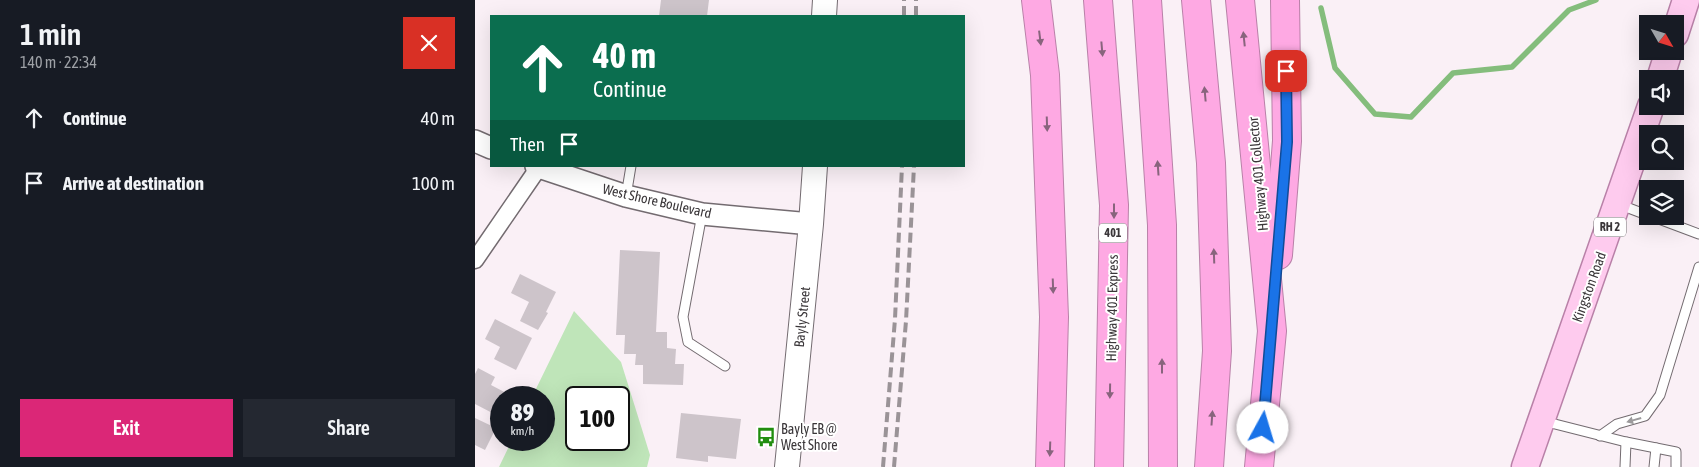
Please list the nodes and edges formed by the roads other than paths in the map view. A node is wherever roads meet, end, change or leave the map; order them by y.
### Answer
1 (825, 0) edge
2 (1036, 0) edge
3 (1098, 0) edge
4 (1147, 0) edge
5 (1196, 0) edge
6 (1240, 0) edge
7 (1285, 0) edge
8 (1686, 0) edge
9 (824, 15) edge
10 (1681, 15) edge
11 (1648, 115) edge
12 (475, 141) edge
13 (490, 148) edge
14 (537, 167) edge
15 (631, 167) edge
16 (815, 167) edge
17 (626, 196) junction
18 (1618, 204) junction
19 (1639, 212) edge
20 (702, 214) junction
21 (811, 224) junction
22 (1674, 225) edge
23 (1699, 234) edge
24 (475, 260) edge
25 (1699, 267) edge
26 (1272, 331) junction
27 (725, 366) dead end
28 (1542, 421) junction
29 (1600, 436) junction
30 (1626, 442) junction
31 (1656, 448) junction
32 (787, 467) edge
33 (1050, 467) edge
34 (1109, 467) edge
35 (1163, 467) edge
36 (1209, 467) edge
37 (1259, 467) edge
38 (1525, 467) edge
39 (1625, 467) edge
40 (1654, 467) edge
41 (1676, 467) edge

1 - 9 main road
2 -> 33 highway
3 -> 34 highway, Highway 401 Express / 401
35 -> 4 highway
36 -> 5 highway
26 -> 6 highway, Highway 401 Collector
7 - 26 highway
8 - 10 main road
11 - 18 main road, Kingston Road / RH 2
12 - 13 street
14 - 17 street, West Shore Boulevard
14 - 24 street
15 - 17 lane
16 - 21 main road, Bayly Street
17 - 20 street, West Shore Boulevard
18 - 19 lane
18 - 28 main road, Kingston Road / RH 2
20 - 21 street, West Shore Boulevard
20 - 27 lane
21 - 32 main road, Bayly Street
22 - 23 lane
25 -> 29 lane
26 - 37 highway, Highway 401 Collector
28 - 29 lane
28 - 38 main road, Kingston Road / RH 2
29 - 30 lane
30 - 31 lane
30 - 39 lane
31 - 40 lane
31 - 41 lane

